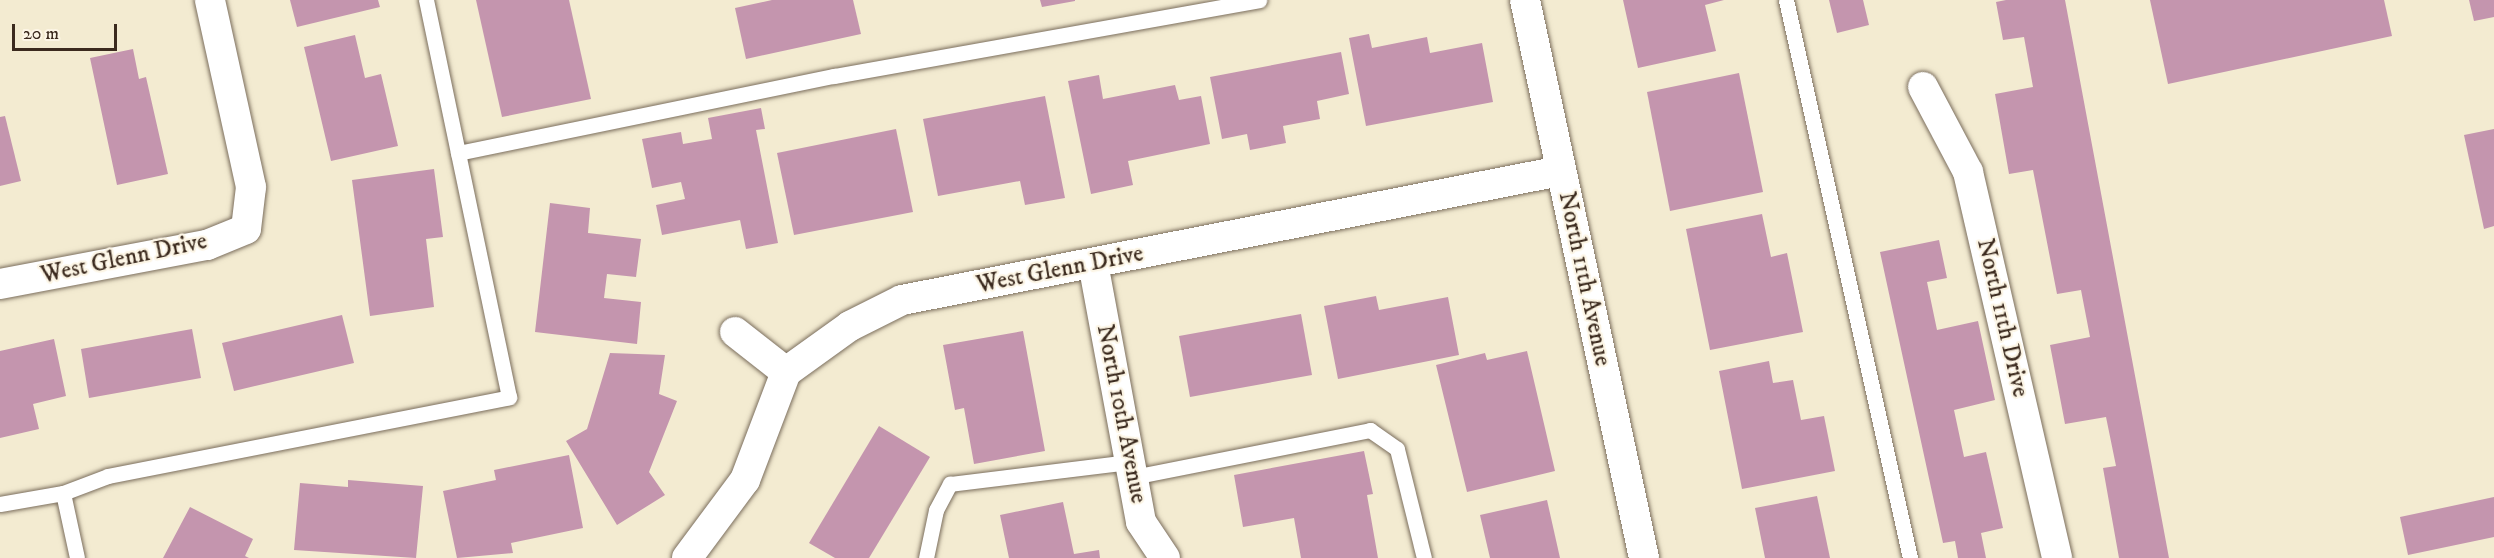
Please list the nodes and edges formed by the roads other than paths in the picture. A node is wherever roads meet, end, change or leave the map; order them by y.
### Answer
1 (210, 0) edge
2 (426, 0) edge
3 (1258, 0) edge
4 (1525, 0) edge
5 (1786, 0) edge
6 (1923, 87) dead end
7 (458, 153) junction
8 (1560, 171) junction
9 (1093, 263) junction
10 (0, 284) edge
11 (735, 332) dead end
12 (786, 372) junction
13 (1131, 470) junction
14 (63, 493) junction
15 (0, 504) edge
16 (77, 558) edge
17 (687, 558) edge
18 (926, 558) edge
19 (1165, 558) edge
20 (1424, 558) edge
21 (1644, 558) edge
22 (1910, 558) edge
23 (2057, 558) edge

1 - 10 street, West Glenn Drive
2 - 7 lane
3 - 7 lane
4 - 8 street, North 11th Avenue
5 - 22 lane
6 - 23 street, North 11th Drive
7 - 14 lane
8 - 9 street, West Glenn Drive
8 - 21 street, North 11th Avenue
9 - 12 street, West Glenn Drive
9 - 13 street, North 10th Avenue
11 - 12 street
12 - 17 street
13 - 18 lane
13 - 19 street, North 10th Avenue
13 - 20 lane
14 - 15 lane
14 - 16 lane

